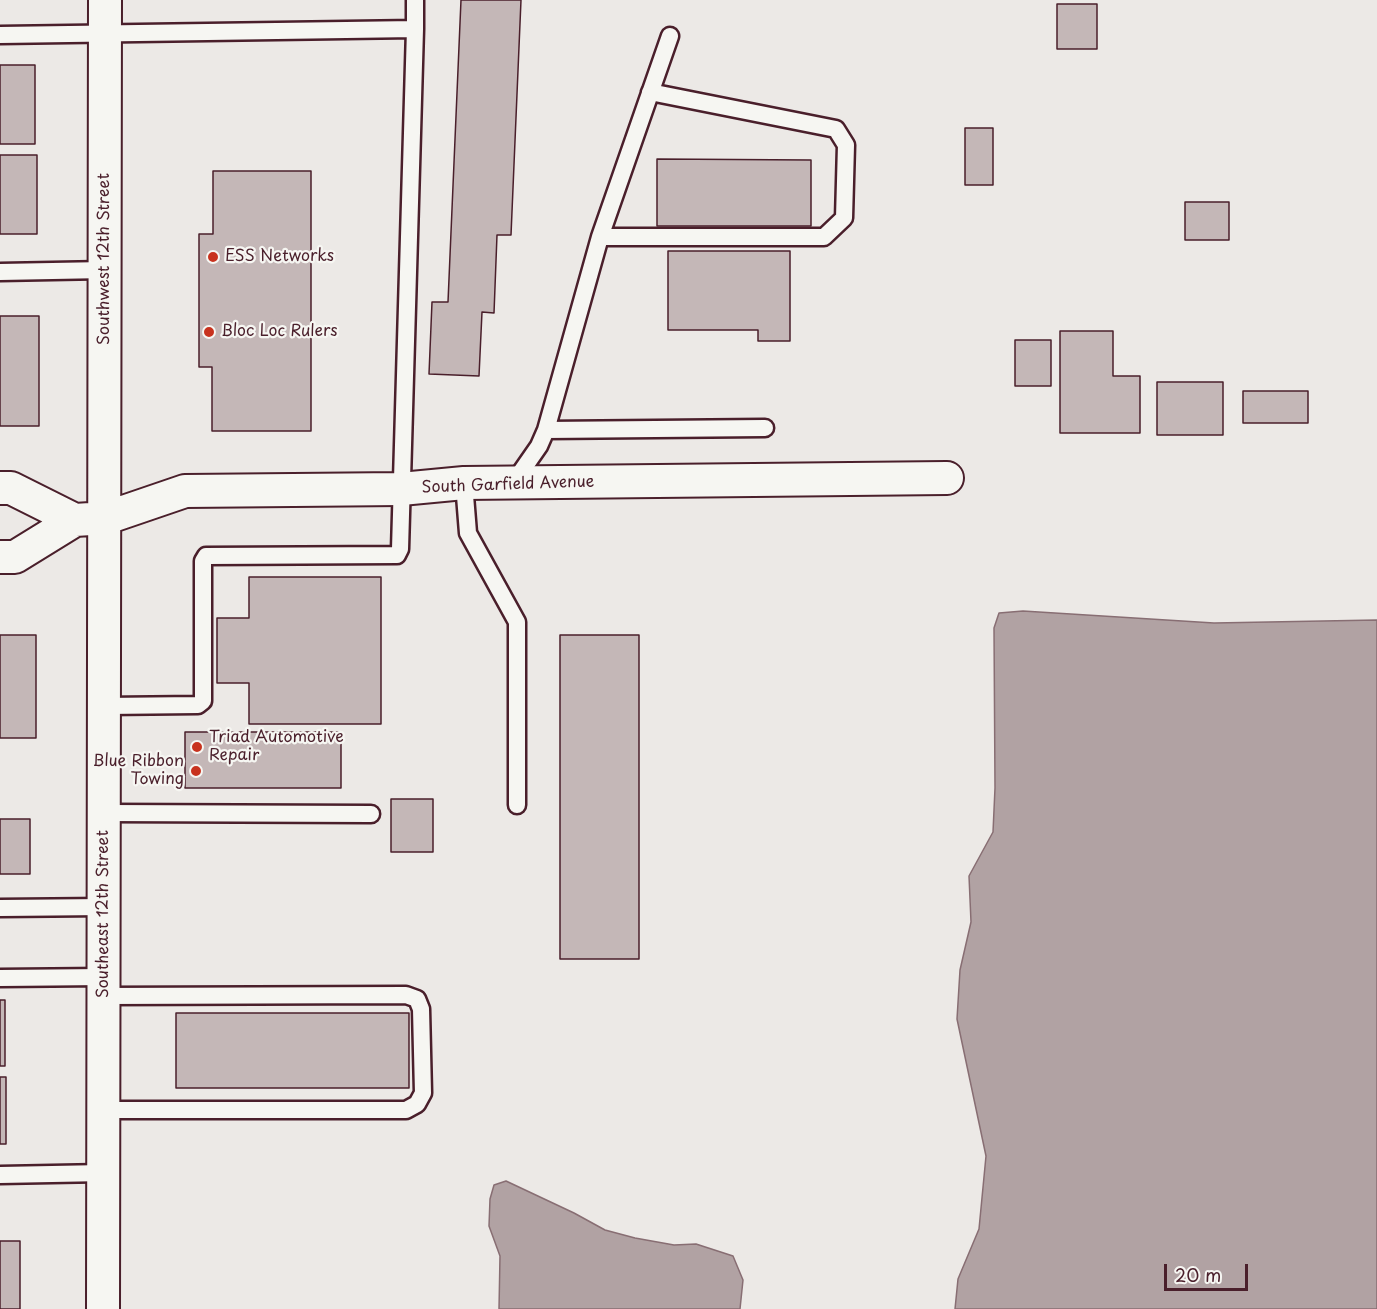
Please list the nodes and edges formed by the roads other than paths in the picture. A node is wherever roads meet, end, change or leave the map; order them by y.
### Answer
1 (105, 0) edge
2 (415, 0) edge
3 (415, 29) junction
4 (0, 35) edge
5 (105, 35) junction
6 (670, 36) dead end
7 (651, 92) junction
8 (600, 237) junction
9 (105, 270) junction
10 (0, 272) edge
11 (765, 428) dead end
12 (546, 430) junction
13 (947, 478) dead end
14 (514, 482) junction
15 (465, 483) junction
16 (0, 488) edge
17 (401, 489) junction
18 (106, 518) junction
19 (75, 520) junction
20 (0, 557) edge
21 (105, 706) junction
22 (517, 805) dead end
23 (105, 813) junction
24 (371, 814) dead end
25 (105, 907) junction
26 (0, 908) edge
27 (0, 978) edge
28 (104, 987) junction
29 (104, 1110) junction
30 (104, 1173) junction
31 (0, 1174) edge
32 (104, 1309) edge

1 - 5 street, Southwest 12th Street
2 - 3 lane
3 - 5 lane
3 - 17 lane
4 - 5 lane
5 - 9 street, Southwest 12th Street
6 - 7 lane
7 - 8 lane
7 - 8 lane
8 - 12 lane
9 - 10 lane
9 - 18 street, Southwest 12th Street
11 - 12 lane
12 - 14 lane
13 - 14 street, South Garfield Avenue
14 - 15 street, South Garfield Avenue
15 - 17 street, South Garfield Avenue
15 - 22 lane
16 - 19 street
17 - 18 street, South Garfield Avenue
17 - 21 lane
18 - 19 street, South Garfield Avenue
18 - 21 street, Southeast 12th Street
19 - 20 street, South Garfield Avenue
21 - 23 street, Southeast 12th Street
23 - 24 lane
23 - 25 street, Southeast 12th Street
25 - 26 lane
25 - 28 street, Southeast 12th Street
27 - 28 lane
28 - 29 street, Southeast 12th Street
28 - 29 lane
29 - 30 street, Southeast 12th Street
30 - 31 lane
30 - 32 street, Southeast 12th Street

